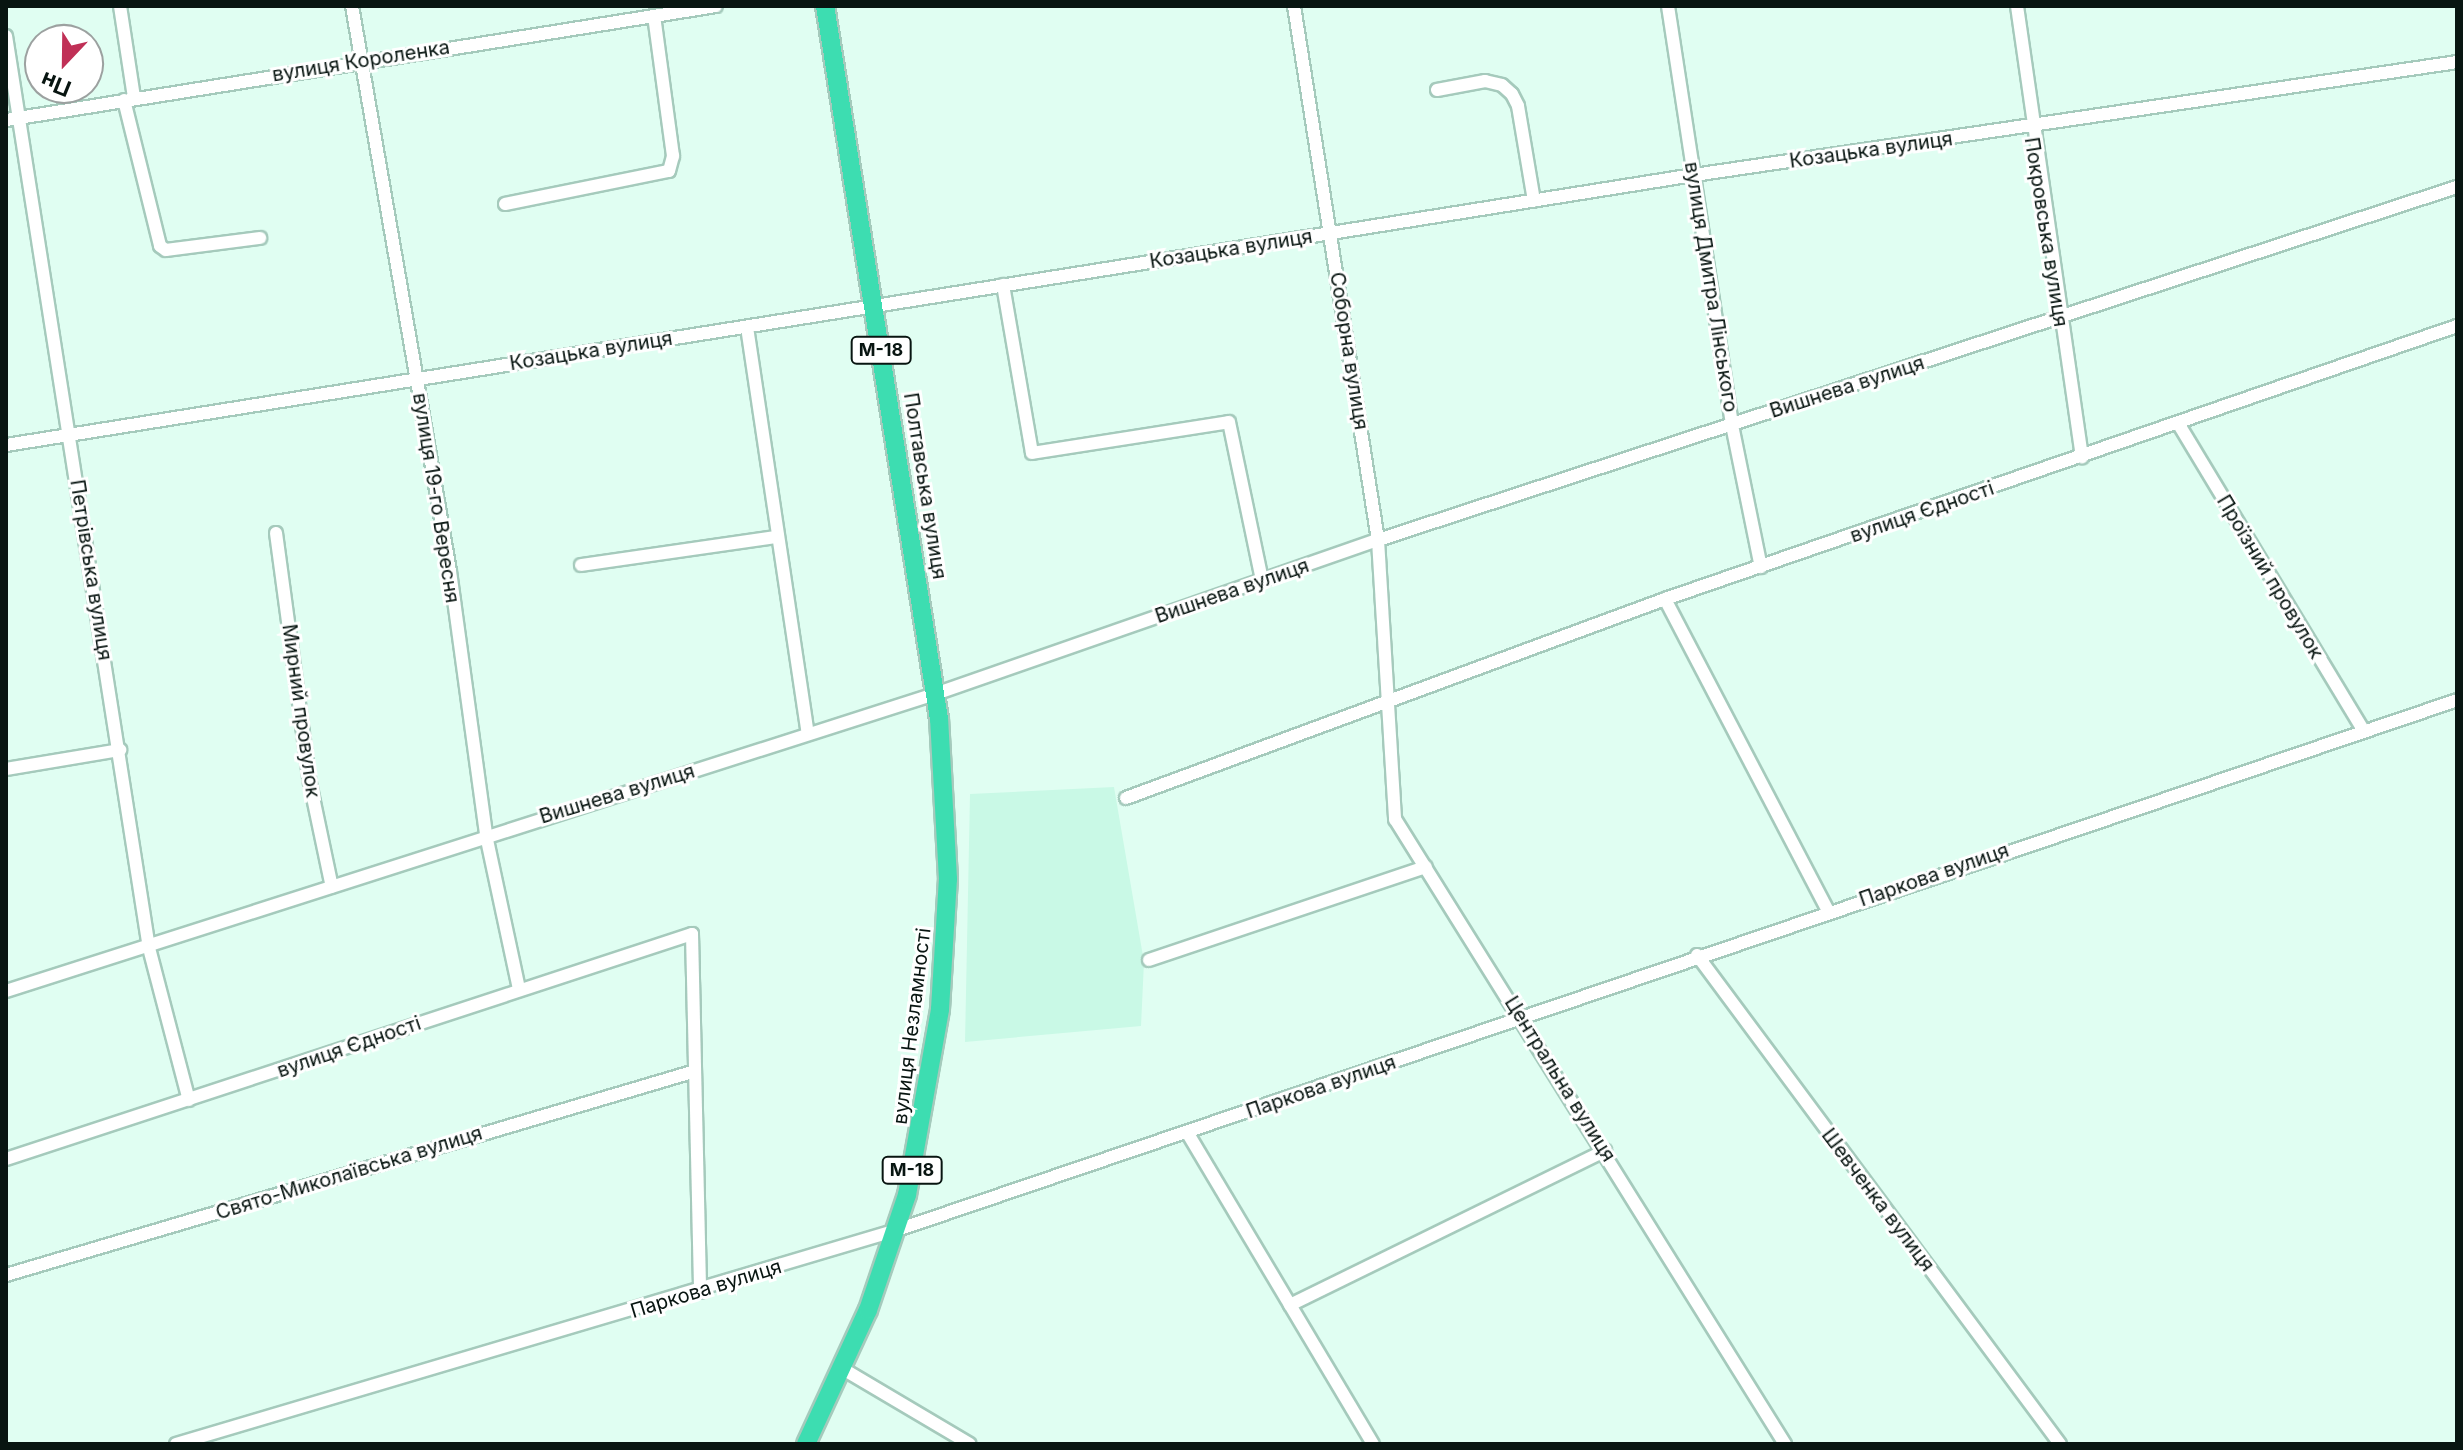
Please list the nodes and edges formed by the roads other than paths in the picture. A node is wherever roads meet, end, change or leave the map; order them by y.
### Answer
1 (120, 6) edge
2 (352, 6) edge
3 (716, 6) edge
4 (825, 6) edge
5 (1294, 6) edge
6 (1668, 6) edge
7 (2017, 6) edge
8 (654, 16) junction
9 (6, 36) edge
10 (361, 60) junction
11 (2457, 62) edge
12 (1437, 90) dead end
13 (129, 99) junction
14 (12, 119) edge
15 (2031, 128) junction
16 (1694, 175) junction
17 (2457, 187) edge
18 (1534, 201) junction
19 (505, 204) dead end
20 (1331, 233) junction
21 (260, 238) dead end
22 (1003, 285) junction
23 (874, 306) junction
24 (2059, 318) junction
25 (2457, 326) edge
26 (747, 327) junction
27 (416, 377) junction
28 (2178, 423) junction
29 (1732, 425) junction
30 (69, 435) junction
31 (6, 445) edge
32 (2082, 457) junction
33 (276, 533) dead end
34 (775, 537) junction
35 (1378, 540) junction
36 (581, 565) dead end
37 (1761, 567) junction
38 (1262, 580) junction
39 (1665, 599) junction
40 (935, 694) junction
41 (1386, 699) junction
42 (2457, 700) edge
43 (2363, 730) junction
44 (808, 733) junction
45 (120, 750) junction
46 (6, 769) edge
47 (1126, 798) dead end
48 (486, 835) junction
49 (1426, 867) junction
50 (948, 879) joint
51 (332, 887) junction
52 (1828, 911) junction
53 (149, 948) junction
54 (1697, 955) junction
55 (1149, 960) dead end
56 (519, 989) junction
57 (6, 991) edge
58 (1524, 1018) junction
59 (692, 1072) junction
60 (189, 1100) junction
61 (1187, 1132) junction
62 (1605, 1151) junction
63 (6, 1159) edge
64 (897, 1230) junction
65 (6, 1275) edge
66 (700, 1292) junction
67 (1290, 1305) junction
68 (843, 1369) junction
69 (176, 1444) edge
70 (806, 1444) edge
71 (970, 1444) edge
72 (1373, 1444) edge
73 (1785, 1444) edge
74 (2060, 1444) edge

1 - 13 street
2 - 10 street, вулиця 19-го Вересня
3 - 8 street, вулиця Короленка
4 - 23 highway, Полтавська вулиця / М-18
5 - 20 street, Соборна вулиця
6 - 16 street, вулиця Дмитра Лінського
7 - 15 street, Покровська вулиця
8 - 10 street, вулиця Короленка
8 - 19 street
9 - 14 street, Петрівська вулиця
10 - 13 street, вулиця Короленка
10 - 27 street, вулиця 19-го Вересня
11 - 15 street, Козацька вулиця
12 - 18 street
13 - 14 street, вулиця Короленка
13 - 21 street
14 - 30 street, Петрівська вулиця
15 - 16 street, Козацька вулиця
15 - 24 street, Покровська вулиця
16 - 18 street, Козацька вулиця
16 - 29 street, вулиця Дмитра Лінського
17 - 24 street, Вишнева вулиця
18 - 20 street, Козацька вулиця
20 - 22 street, Козацька вулиця
20 - 35 street, Соборна вулиця
22 - 23 street, Козацька вулиця
22 - 38 street
23 - 26 street, Козацька вулиця
23 - 40 highway, Полтавська вулиця / М-18
24 - 29 street, Вишнева вулиця
24 - 32 street, Покровська вулиця
25 - 28 street, вулиця Єдності
26 - 27 street, Козацька вулиця
26 - 34 street
27 - 30 street, Козацька вулиця
27 - 48 street, вулиця 19-го Вересня
28 - 32 street, вулиця Єдності
28 - 43 street, Проїзний провулок
29 - 35 street, Вишнева вулиця
29 - 37 street, вулиця Дмитра Лінського
30 - 31 street, Козацька вулиця
30 - 45 street, Петрівська вулиця
32 - 37 street, вулиця Єдності
33 - 51 street, Мирний провулок
34 - 36 street
34 - 44 street
35 - 38 street, Вишнева вулиця
35 - 41 street, Соборна вулиця
37 - 39 street, вулиця Єдності
38 - 40 street, Вишнева вулиця
39 - 41 street, вулиця Єдності
39 - 52 street
40 - 44 street, Вишнева вулиця
40 - 50 highway, Полтавська вулиця / М-18
41 - 47 street, вулиця Єдності
41 - 49 street, Центральна вулиця
42 - 43 street, Паркова вулиця
43 - 52 street, Паркова вулиця
44 - 48 street, Вишнева вулиця
45 - 46 street
45 - 53 street, Петрівська вулиця
48 - 51 street, Вишнева вулиця
48 - 56 street, вулиця 19-го Вересня
49 - 55 street
49 - 58 street, Центральна вулиця
50 - 64 highway, вулиця Незламності / М-18
51 - 53 street, Вишнева вулиця
52 - 54 street, Паркова вулиця
53 - 57 street, Вишнева вулиця
53 - 60 street, Петрівська вулиця
54 - 58 street, Паркова вулиця
54 - 74 street, Шевченка вулиця
56 - 59 street, вулиця Єдності
56 - 60 street, вулиця Єдності
58 - 61 street, Паркова вулиця
58 - 62 street, Центральна вулиця
59 - 65 street, Свято-Миколаївська вулиця
59 - 66 street
60 - 63 street, вулиця Єдності
61 - 64 street, Паркова вулиця
61 - 67 street
62 - 67 street
62 - 73 street, Центральна вулиця
64 - 66 street, Паркова вулиця
64 - 68 highway, вулиця Незламності / М-18
66 - 69 street, Паркова вулиця
67 - 72 street
68 - 70 highway, вулиця Незламності / М-18
68 - 71 street

